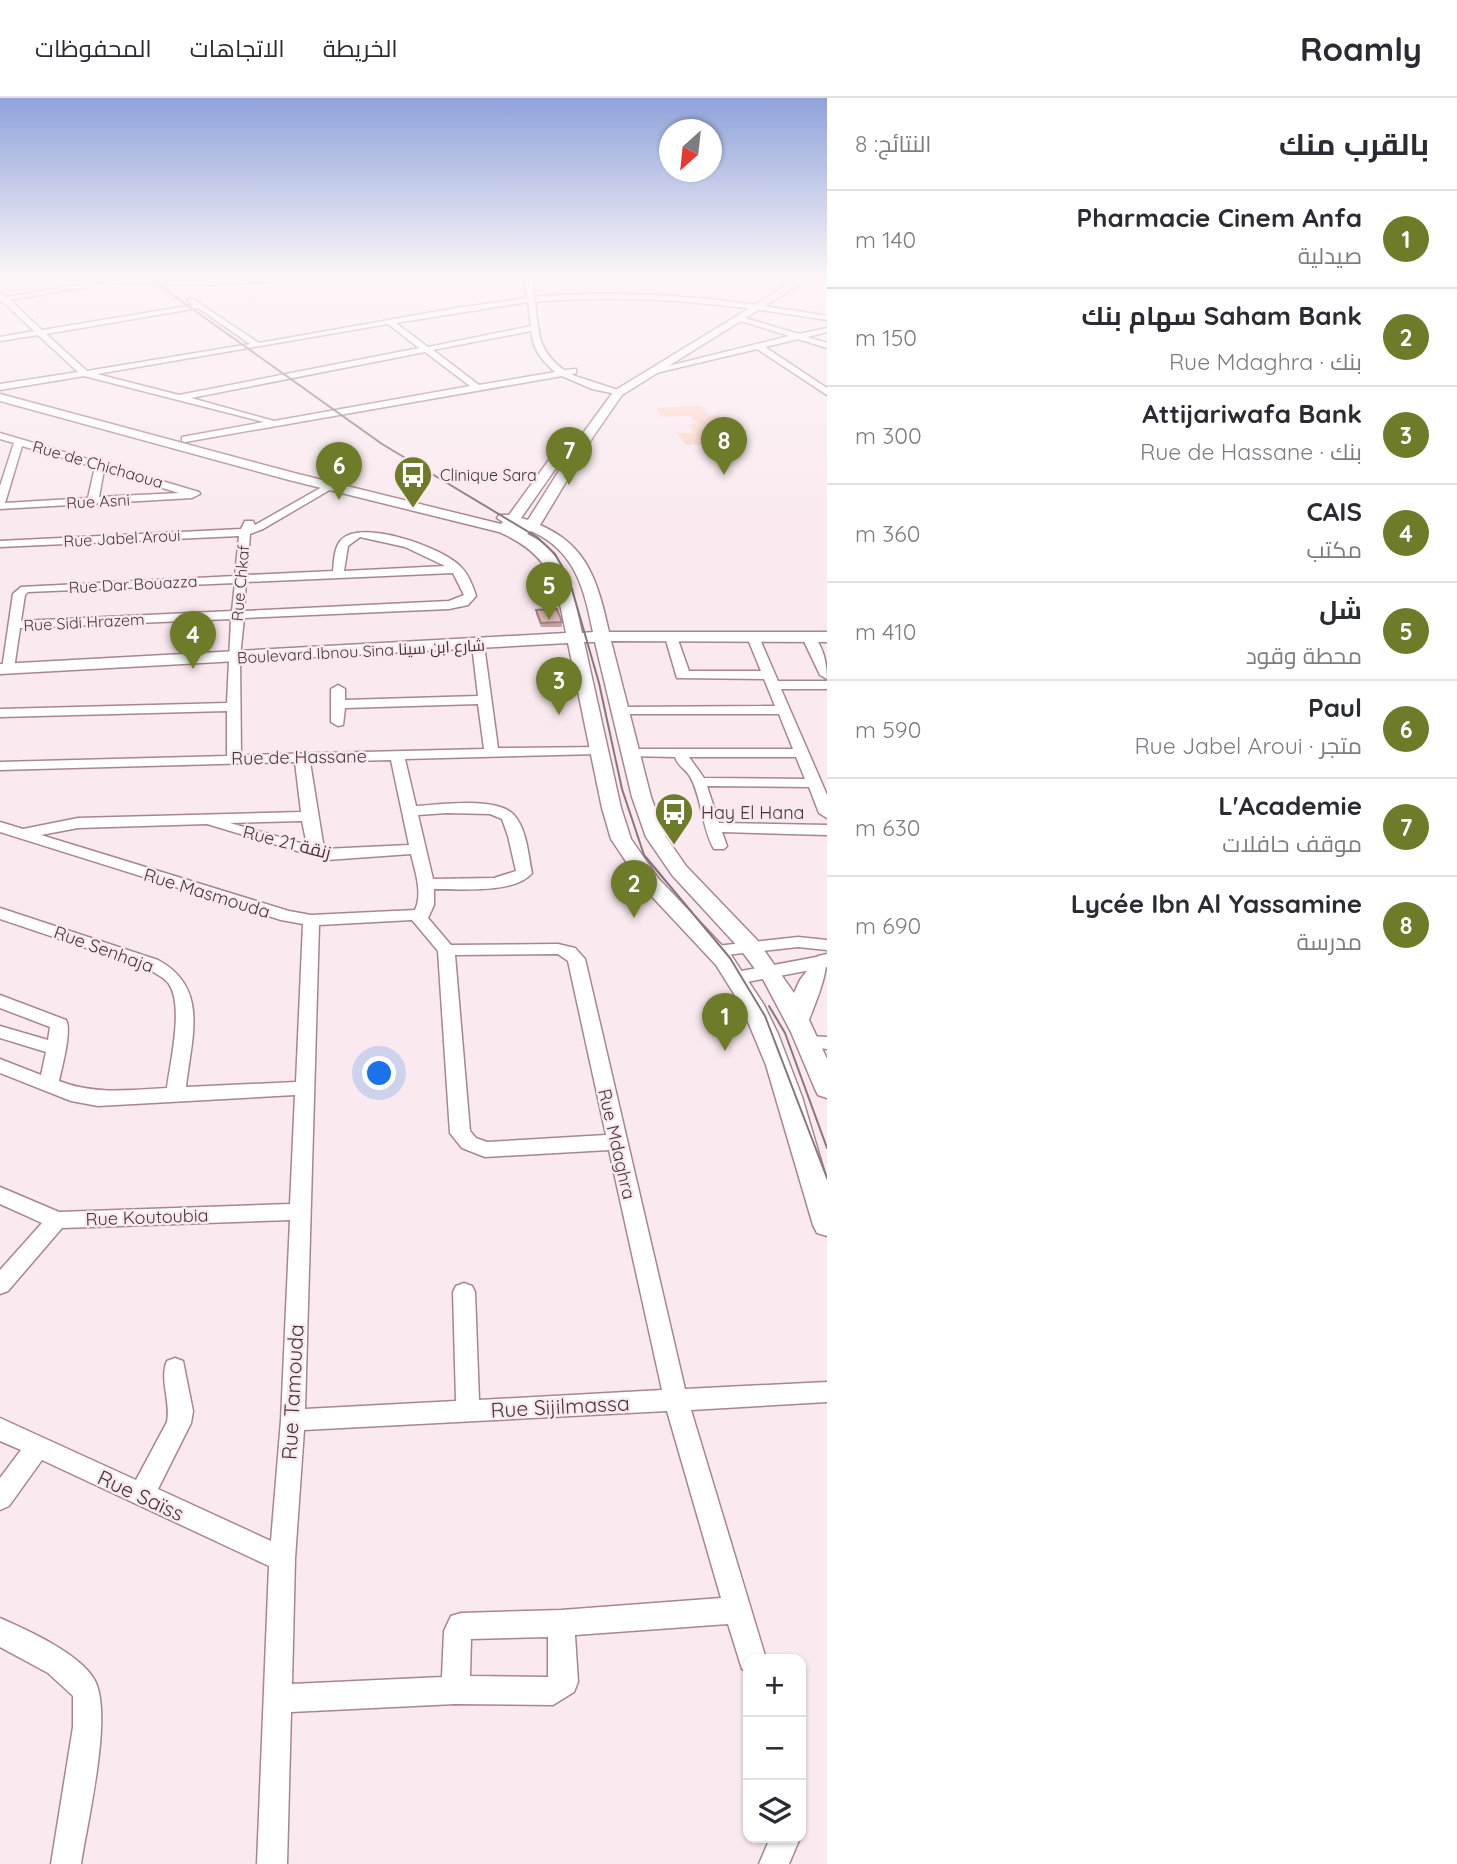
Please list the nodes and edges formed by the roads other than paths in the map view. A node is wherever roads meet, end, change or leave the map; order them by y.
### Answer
1 (69, 358) edge
2 (178, 358) edge
3 (378, 358) edge
4 (438, 358) edge
5 (549, 358) edge
6 (556, 358) edge
7 (659, 358) edge
8 (673, 358) edge
9 (709, 358) edge
10 (777, 358) edge
11 (569, 371) junction
12 (652, 371) junction
13 (85, 374) junction
14 (616, 385) junction
15 (475, 387) junction
16 (3, 388) edge
17 (827, 392) edge
18 (178, 398) junction
19 (276, 423) junction
20 (0, 436) edge
21 (185, 439) junction
22 (19, 442) junction
23 (100, 465) junction
24 (314, 482) junction
25 (329, 486) junction
26 (195, 494) joint
27 (93, 501) junction
28 (0, 504) edge
29 (533, 524) junction
30 (511, 528) junction
31 (245, 532) junction
32 (0, 544) edge
33 (419, 549) junction
34 (457, 569) junction
35 (421, 571) junction
36 (338, 575) junction
37 (241, 579) junction
38 (237, 614) junction
39 (16, 625) junction
40 (753, 637) junction
41 (808, 637) junction
42 (827, 637) edge
43 (666, 638) junction
44 (603, 639) junction
45 (478, 645) junction
46 (576, 646) junction
47 (234, 657) junction
48 (4, 669) edge
49 (827, 675) edge
50 (772, 680) junction
51 (827, 685) edge
52 (338, 689) dead end
53 (485, 700) junction
54 (338, 704) junction
55 (234, 707) junction
56 (785, 710) junction
57 (623, 711) junction
58 (0, 713) edge
59 (338, 722) dead end
60 (598, 750) junction
61 (491, 752) junction
62 (631, 753) junction
63 (681, 753) junction
64 (802, 753) junction
65 (397, 755) junction
66 (302, 757) junction
67 (234, 759) junction
68 (0, 766) edge
69 (699, 782) junction
70 (814, 783) junction
71 (826, 809) edge
72 (411, 811) junction
73 (309, 816) junction
74 (200, 819) junction
75 (0, 827) edge
76 (711, 827) junction
77 (827, 830) edge
78 (22, 834) junction
79 (719, 846) dead end
80 (416, 849) junction
81 (317, 853) junction
82 (426, 884) junction
83 (0, 913) edge
84 (419, 915) junction
85 (311, 920) junction
86 (750, 946) junction
87 (446, 950) junction
88 (716, 951) junction
89 (827, 956) edge
90 (770, 973) junction
91 (736, 978) junction
92 (0, 1001) edge
93 (798, 1020) junction
94 (0, 1032) edge
95 (818, 1043) edge
96 (57, 1049) junction
97 (0, 1066) edge
98 (49, 1084) junction
99 (306, 1088) junction
100 (827, 1089) edge
101 (176, 1095) junction
102 (616, 1142) junction
103 (0, 1195) edge
104 (299, 1212) junction
105 (57, 1220) junction
106 (827, 1225) edge
107 (0, 1285) edge
108 (464, 1292) dead end
109 (175, 1368) dead end
110 (827, 1392) edge
111 (676, 1400) junction
112 (468, 1411) junction
113 (293, 1420) junction
114 (0, 1429) edge
115 (38, 1447) junction
116 (141, 1496) junction
117 (0, 1498) edge
118 (282, 1559) junction
119 (739, 1610) junction
120 (561, 1623) junction
121 (0, 1632) edge
122 (751, 1654) edge
123 (455, 1690) junction
124 (278, 1699) junction
125 (783, 1843) edge
126 (66, 1864) edge
127 (272, 1864) edge
128 (774, 1864) edge

1 - 13 street
2 - 13 street
3 - 18 street
4 - 15 street
5 - 11 street
6 - 11 street
7 - 14 main road
8 - 12 main road
9 - 12 street
10 - 17 street
11 - 14 street
11 - 15 street
12 - 14 main road
13 - 16 street
13 - 18 street
14 - 29 main road
14 - 30 main road
15 - 19 street
16 - 21 main road
16 - 24 main road
18 - 19 street
19 - 21 street
20 - 22 street, Rue de Chichaoua
21 - 30 main road
22 - 23 street, Rue de Chichaoua
22 - 28 street
23 - 26 street, Rue de Chichaoua
23 - 27 street
24 - 25 main road
24 - 31 street
25 - 30 main road
25 - 31 street
26 - 27 street, Rue Asni
27 - 28 street, Rue Asni
29 - 30 main road
29 - 44 main road
30 - 46 main road
31 - 32 street, Rue Jabel Aroui
31 - 37 street, Rue Chkaf
33 - 34 street
33 - 35 street
33 - 36 street
34 - 35 street, Rue Dar Bouazza
34 - 38 street, Rue Sidi Hrazem
35 - 36 street, Rue Dar Bouazza
36 - 37 street, Rue Dar Bouazza
37 - 38 street, Rue Chkaf
37 - 39 street, Rue Dar Bouazza
38 - 39 street, Rue Sidi Hrazem
38 - 47 street, Rue Chkaf
39 - 48 street
40 - 41 main road
40 - 43 main road
40 - 50 street
41 - 42 main road
41 - 49 street
43 - 44 main road
43 - 50 street
44 - 46 main road
44 - 57 main road
45 - 46 main road, Boulevard Ibnou Sina شارع ابن سينا
45 - 47 main road, Boulevard Ibnou Sina شارع ابن سينا
45 - 53 street
46 - 60 main road
47 - 48 main road, Boulevard Ibnou Sina شارع ابن سينا
47 - 55 street, Rue Chkaf
50 - 51 street
50 - 56 street
52 - 54 street
53 - 54 street
53 - 61 street
54 - 59 street
55 - 58 street
55 - 67 street, Rue Chkaf
56 - 57 street
56 - 64 street
57 - 62 main road
60 - 61 street, Rue de Hassane
60 - 88 main road
61 - 65 street, Rue de Hassane
62 - 63 street
62 - 86 main road
63 - 64 street
63 - 69 street
64 - 70 street
65 - 66 street, Rue de Hassane
65 - 72 street
66 - 67 street, Rue de Hassane
66 - 73 street
67 - 68 street, Rue de Hassane
69 - 70 street
69 - 76 street
70 - 71 street
72 - 80 street
72 - 82 street
73 - 74 street
73 - 81 street
74 - 78 street
74 - 81 street, Rue 21 زنقة
75 - 78 street, Rue Masmouda
76 - 77 street
76 - 79 street
78 - 85 street, Rue Masmouda
80 - 81 street, Rue 21 زنقة
80 - 82 street
82 - 84 street
83 - 101 street, Rue Senhaja
84 - 85 street, Rue Masmouda
84 - 87 street
85 - 99 street, Rue Tamouda
86 - 88 street
86 - 89 street
86 - 90 main road
87 - 102 street, Rue Mdaghra
87 - 102 street
88 - 91 main road
89 - 90 street
89 - 93 main road
90 - 91 street
90 - 93 main road
91 - 106 main road
92 - 96 street
93 - 95 main road
94 - 96 street
95 - 100 main road
96 - 98 street
97 - 98 street
98 - 101 street
99 - 101 street
99 - 104 street, Rue Tamouda
102 - 111 street, Rue Mdaghra
103 - 105 street, Rue Koutoubia
104 - 105 street, Rue Koutoubia
104 - 113 street, Rue Tamouda
105 - 107 street
108 - 112 street
109 - 116 street
110 - 111 street, Rue Sijilmassa
111 - 112 street, Rue Sijilmassa
111 - 119 street, Rue Mdaghra
112 - 113 street, Rue Sijilmassa
113 - 118 street, Rue Tamouda
114 - 115 street, Rue Saïss
115 - 116 street, Rue Saïss
115 - 117 street
116 - 118 street, Rue Saïss
118 - 124 street, Rue Tamouda
119 - 120 street
119 - 122 street, Rue Mdaghra
120 - 123 street
120 - 123 street
121 - 126 street
123 - 124 street
124 - 127 street, Rue Tamouda
125 - 128 street

